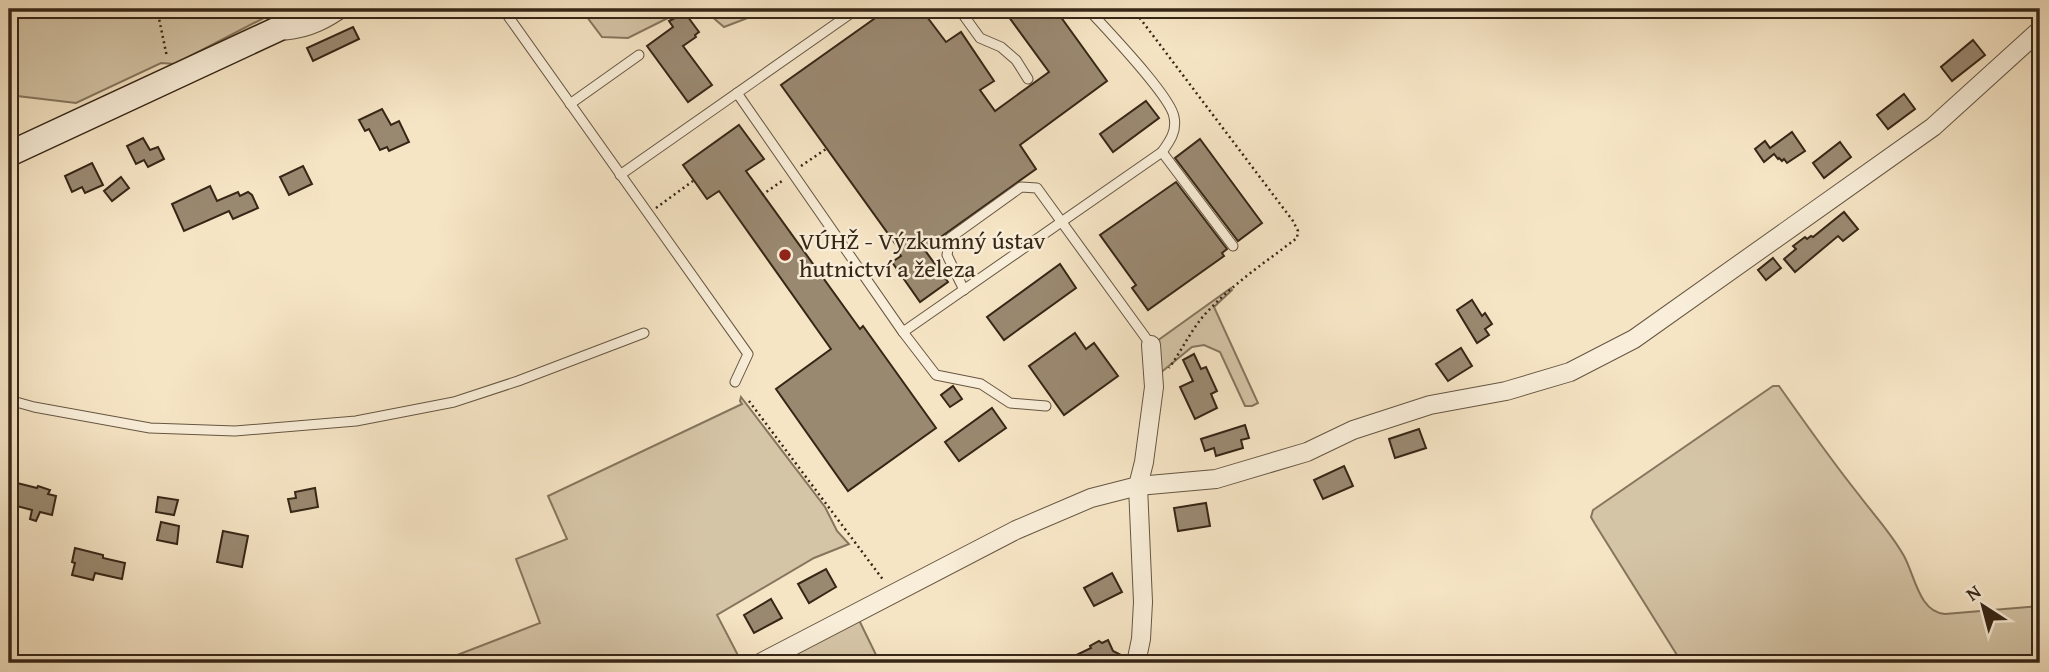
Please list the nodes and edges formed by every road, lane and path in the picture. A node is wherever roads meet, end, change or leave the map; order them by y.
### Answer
1 (157, 9) edge
2 (321, 9) edge
3 (348, 9) edge
4 (503, 9) edge
5 (857, 9) edge
6 (960, 9) edge
7 (1088, 9) edge
8 (1133, 9) edge
9 (2040, 30) edge
10 (260, 38) junction
11 (639, 54) dead end
12 (171, 78) junction
13 (1028, 79) dead end
14 (737, 93) junction
15 (570, 104) junction
16 (1162, 152) junction
17 (9, 154) edge
18 (621, 175) junction
19 (693, 181) dead end
20 (648, 214) junction
21 (1062, 222) junction
22 (1233, 246) dead end
23 (964, 290) junction
24 (903, 332) junction
25 (644, 333) dead end
26 (1151, 345) joint
27 (1163, 376) dead end
28 (735, 382) dead end
29 (9, 400) edge
30 (750, 401) dead end
31 (1046, 406) dead end
32 (1138, 486) junction
33 (893, 593) junction
34 (760, 663) edge
35 (1136, 663) edge

1 - 12 path
2 - 10 main road
3 - 10 lane
4 - 15 lane
5 - 14 lane
6 - 13 lane
7 - 16 lane
8 - 27 path
9 - 32 street
10 - 12 main road
11 - 15 lane
12 - 17 main road
14 - 18 lane
14 - 24 lane
15 - 18 lane
16 - 21 lane
16 - 22 lane
18 - 20 lane
19 - 20 path
20 - 28 lane
21 - 23 lane
21 - 23 lane
21 - 26 lane
23 - 24 lane
24 - 31 lane
25 - 29 lane
26 - 32 street
30 - 33 path
32 - 33 street
32 - 35 street
33 - 34 street

